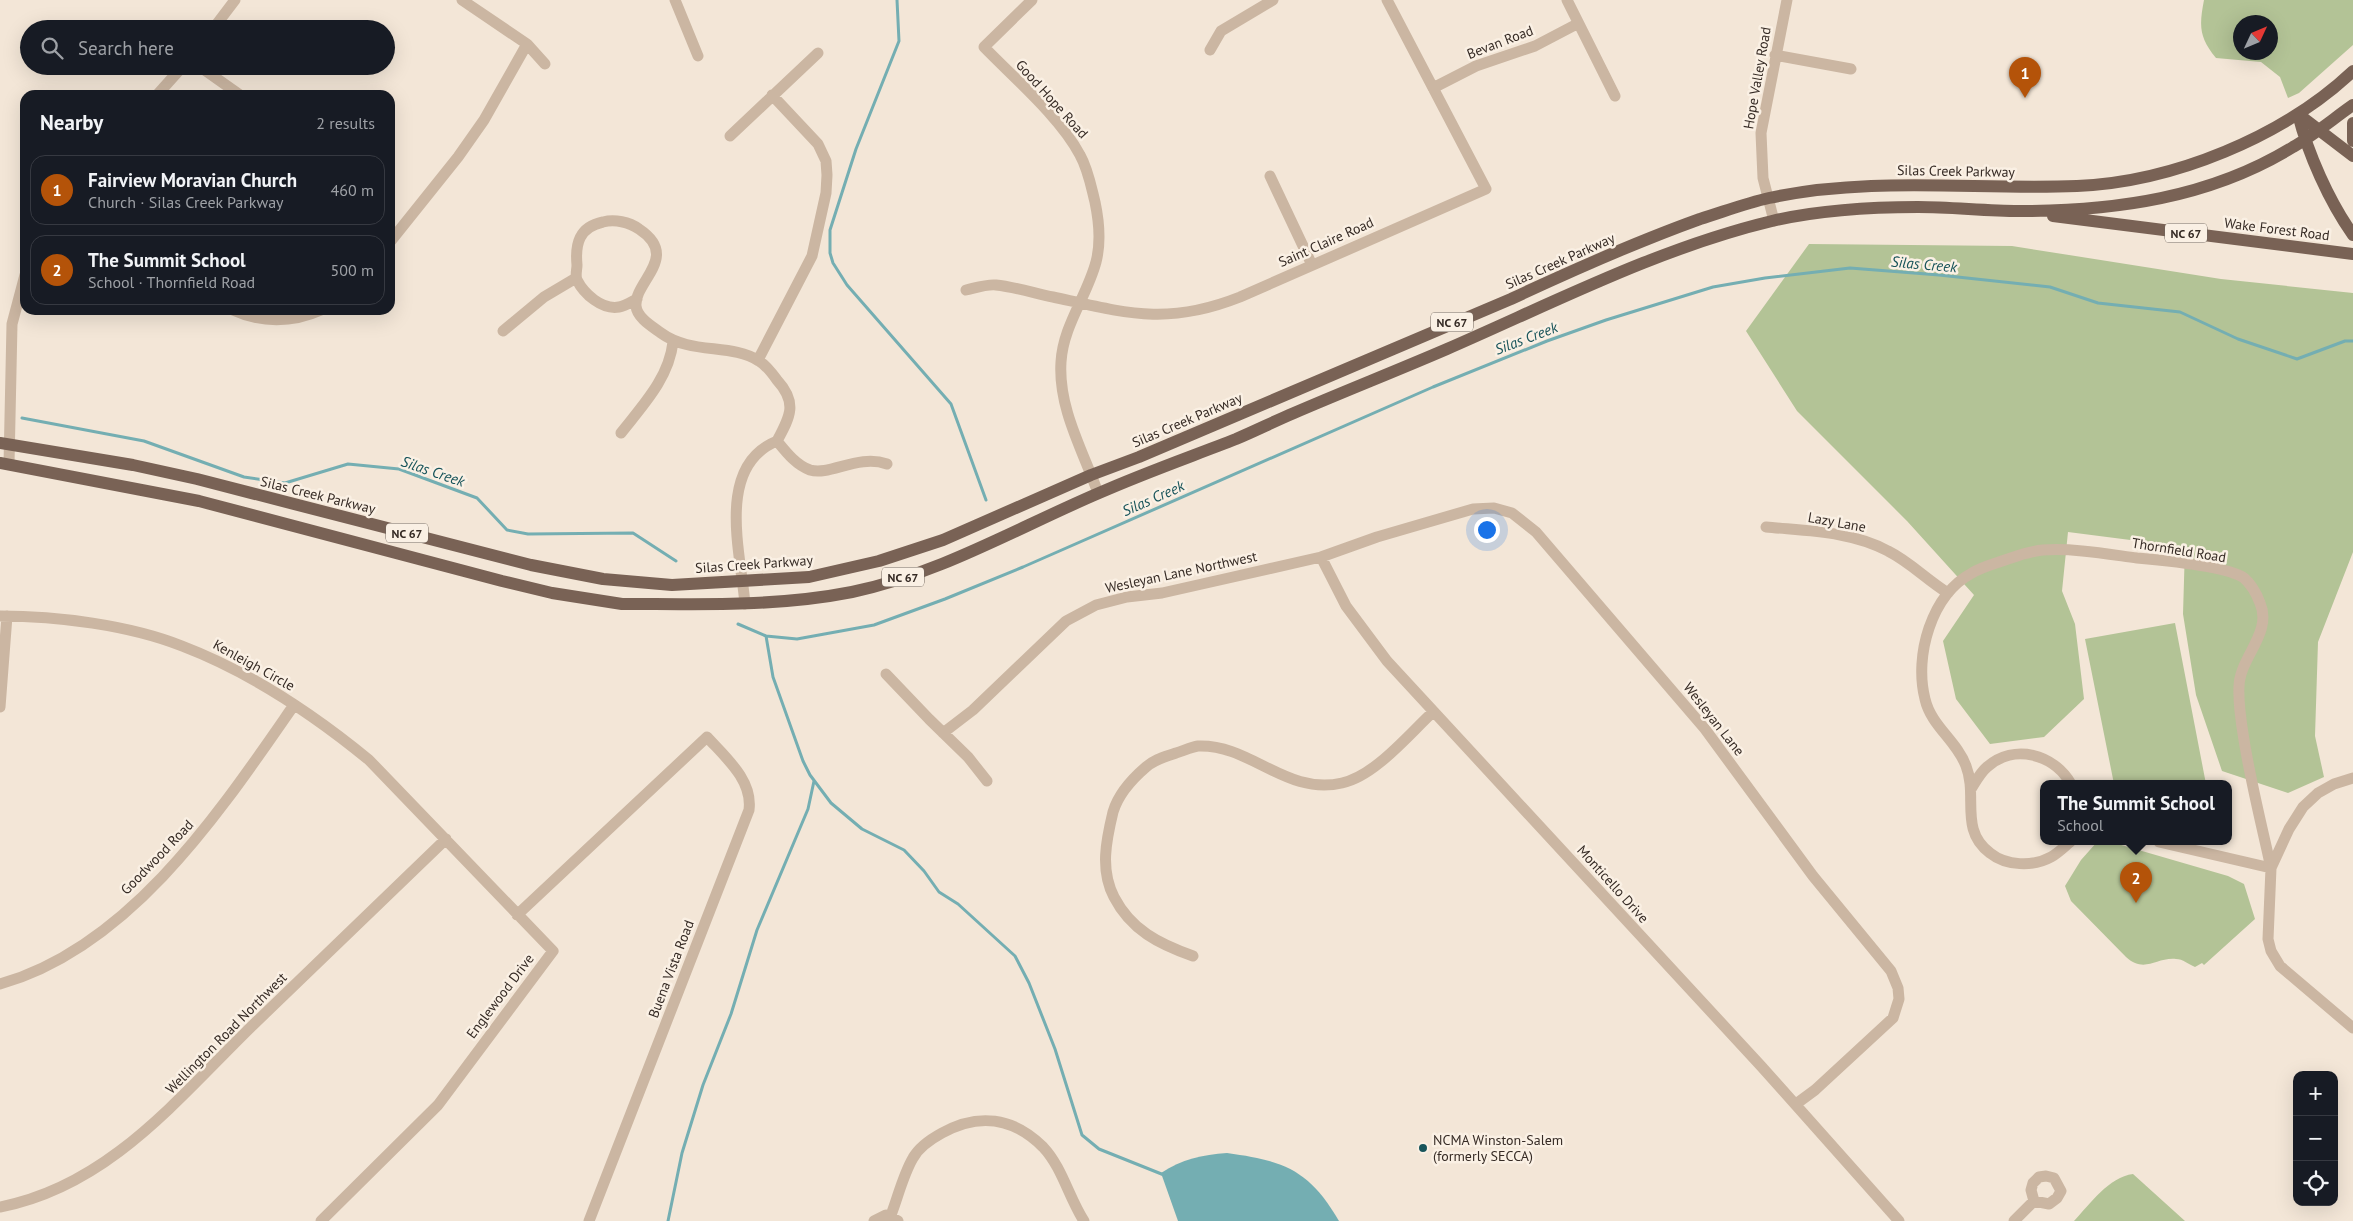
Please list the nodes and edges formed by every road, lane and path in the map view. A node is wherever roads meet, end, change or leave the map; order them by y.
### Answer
1 (235, 0) edge
2 (462, 0) edge
3 (675, 0) edge
4 (1032, 0) edge
5 (1273, 0) edge
6 (1387, 0) edge
7 (1567, 0) edge
8 (1787, 0) edge
9 (220, 20) edge
10 (1577, 24) junction
11 (527, 44) junction
12 (1210, 50) dead end
13 (818, 53) dead end
14 (1775, 55) junction
15 (698, 56) dead end
16 (545, 64) dead end
17 (1851, 69) dead end
18 (2353, 71) edge
19 (175, 75) edge
20 (212, 75) edge
21 (1433, 88) junction
22 (161, 90) edge
23 (233, 90) edge
24 (772, 95) junction
25 (1615, 96) dead end
26 (2353, 105) edge
27 (2298, 114) junction
28 (2353, 123) edge
29 (2320, 129) junction
30 (730, 136) dead end
31 (2304, 140) junction
32 (2353, 141) edge
33 (2353, 156) edge
34 (1270, 176) dead end
35 (1769, 198) junction
36 (2019, 211) junction
37 (1774, 221) junction
38 (2353, 235) edge
39 (395, 236) edge
40 (2353, 254) edge
41 (1312, 265) junction
42 (576, 278) junction
43 (966, 290) dead end
44 (20, 294) edge
45 (637, 299) junction
46 (1079, 303) junction
47 (249, 315) edge
48 (306, 315) edge
49 (503, 331) dead end
50 (673, 342) junction
51 (758, 360) junction
52 (621, 433) dead end
53 (777, 441) junction
54 (4, 444) edge
55 (5, 463) edge
56 (888, 464) dead end
57 (1092, 475) junction
58 (1098, 493) junction
59 (1766, 527) dead end
60 (1321, 557) junction
61 (743, 581) junction
62 (1948, 593) junction
63 (745, 604) junction
64 (3, 616) edge
65 (886, 674) dead end
66 (294, 705) junction
67 (0, 707) edge
68 (1433, 712) junction
69 (943, 733) junction
70 (2353, 778) edge
71 (2068, 780) edge
72 (987, 781) dead end
73 (1971, 790) junction
74 (446, 838) junction
75 (2067, 845) edge
76 (2172, 845) edge
77 (2271, 868) junction
78 (517, 914) junction
79 (1193, 956) dead end
80 (0, 984) edge
81 (2353, 1028) edge
82 (1796, 1104) junction
83 (2034, 1201) dead end
84 (0, 1207) edge
85 (894, 1218) edge
86 (321, 1221) edge
87 (589, 1221) edge
88 (874, 1221) edge
89 (1084, 1221) edge
90 (1899, 1221) edge
91 (2014, 1221) edge

1 - 9 street
2 - 11 street
3 - 15 street
4 - 46 street, Good Hope Road
5 - 12 street
6 - 21 street, Saint Claire Road
7 - 10 street
8 - 14 street, Hope Valley Road
10 - 21 street, Bevan Road
10 - 25 street
11 - 16 street
11 - 39 street
13 - 24 street
14 - 17 street
14 - 35 street, Hope Valley Road
18 - 27 main road, Silas Creek Parkway
19 - 22 street
20 - 23 street
21 - 41 street, Saint Claire Road
24 - 30 street
24 - 51 street
26 - 29 main road
27 - 29 main road
27 - 31 main road, Wake Forest Road
27 - 35 main road, Silas Creek Parkway / NC 67
28 - 32 main road
29 - 31 main road
29 - 33 main road
31 - 36 main road
31 - 38 main road, Wake Forest Road
34 - 41 street
35 - 37 street, Hope Valley Road
35 - 57 main road, Silas Creek Parkway / NC 67
36 - 37 main road, NC 67
36 - 40 main road, Wake Forest Road / NC 67
37 - 58 main road, NC 67
41 - 46 street, Saint Claire Road
42 - 45 street
42 - 45 street
42 - 49 street
43 - 46 street, Saint Claire Road
44 - 54 street
45 - 50 street
46 - 57 street, Good Hope Road
47 - 48 street
50 - 51 street
50 - 52 street
51 - 53 street
53 - 56 street
53 - 61 street
54 - 55 street
54 - 61 main road, Silas Creek Parkway / NC 67
55 - 63 main road, NC 67
57 - 58 street, Good Hope Road
57 - 61 main road, Silas Creek Parkway / NC 67
58 - 63 main road, NC 67
59 - 62 street, Lazy Lane
60 - 68 street, Monticello Drive
60 - 69 street, Wesleyan Lane Northwest
60 - 82 street, Wesleyan Lane
61 - 63 street
62 - 73 street, Thornfield Road
62 - 77 street, Thornfield Road
64 - 66 street, Kenleigh Circle
64 - 67 street
65 - 69 street
66 - 74 street, Kenleigh Circle
66 - 80 street, Goodwood Road
68 - 79 street
68 - 82 street, Monticello Drive
69 - 72 street
70 - 77 street
71 - 73 street
73 - 75 street, Thornfield Road
74 - 78 street, Kenleigh Circle
74 - 84 street, Wellington Road Northwest
76 - 77 street
77 - 81 street
78 - 86 street, Englewood Drive
78 - 87 street, Buena Vista Road
82 - 90 street, Monticello Drive
83 - 91 street
85 - 88 street
85 - 89 street

